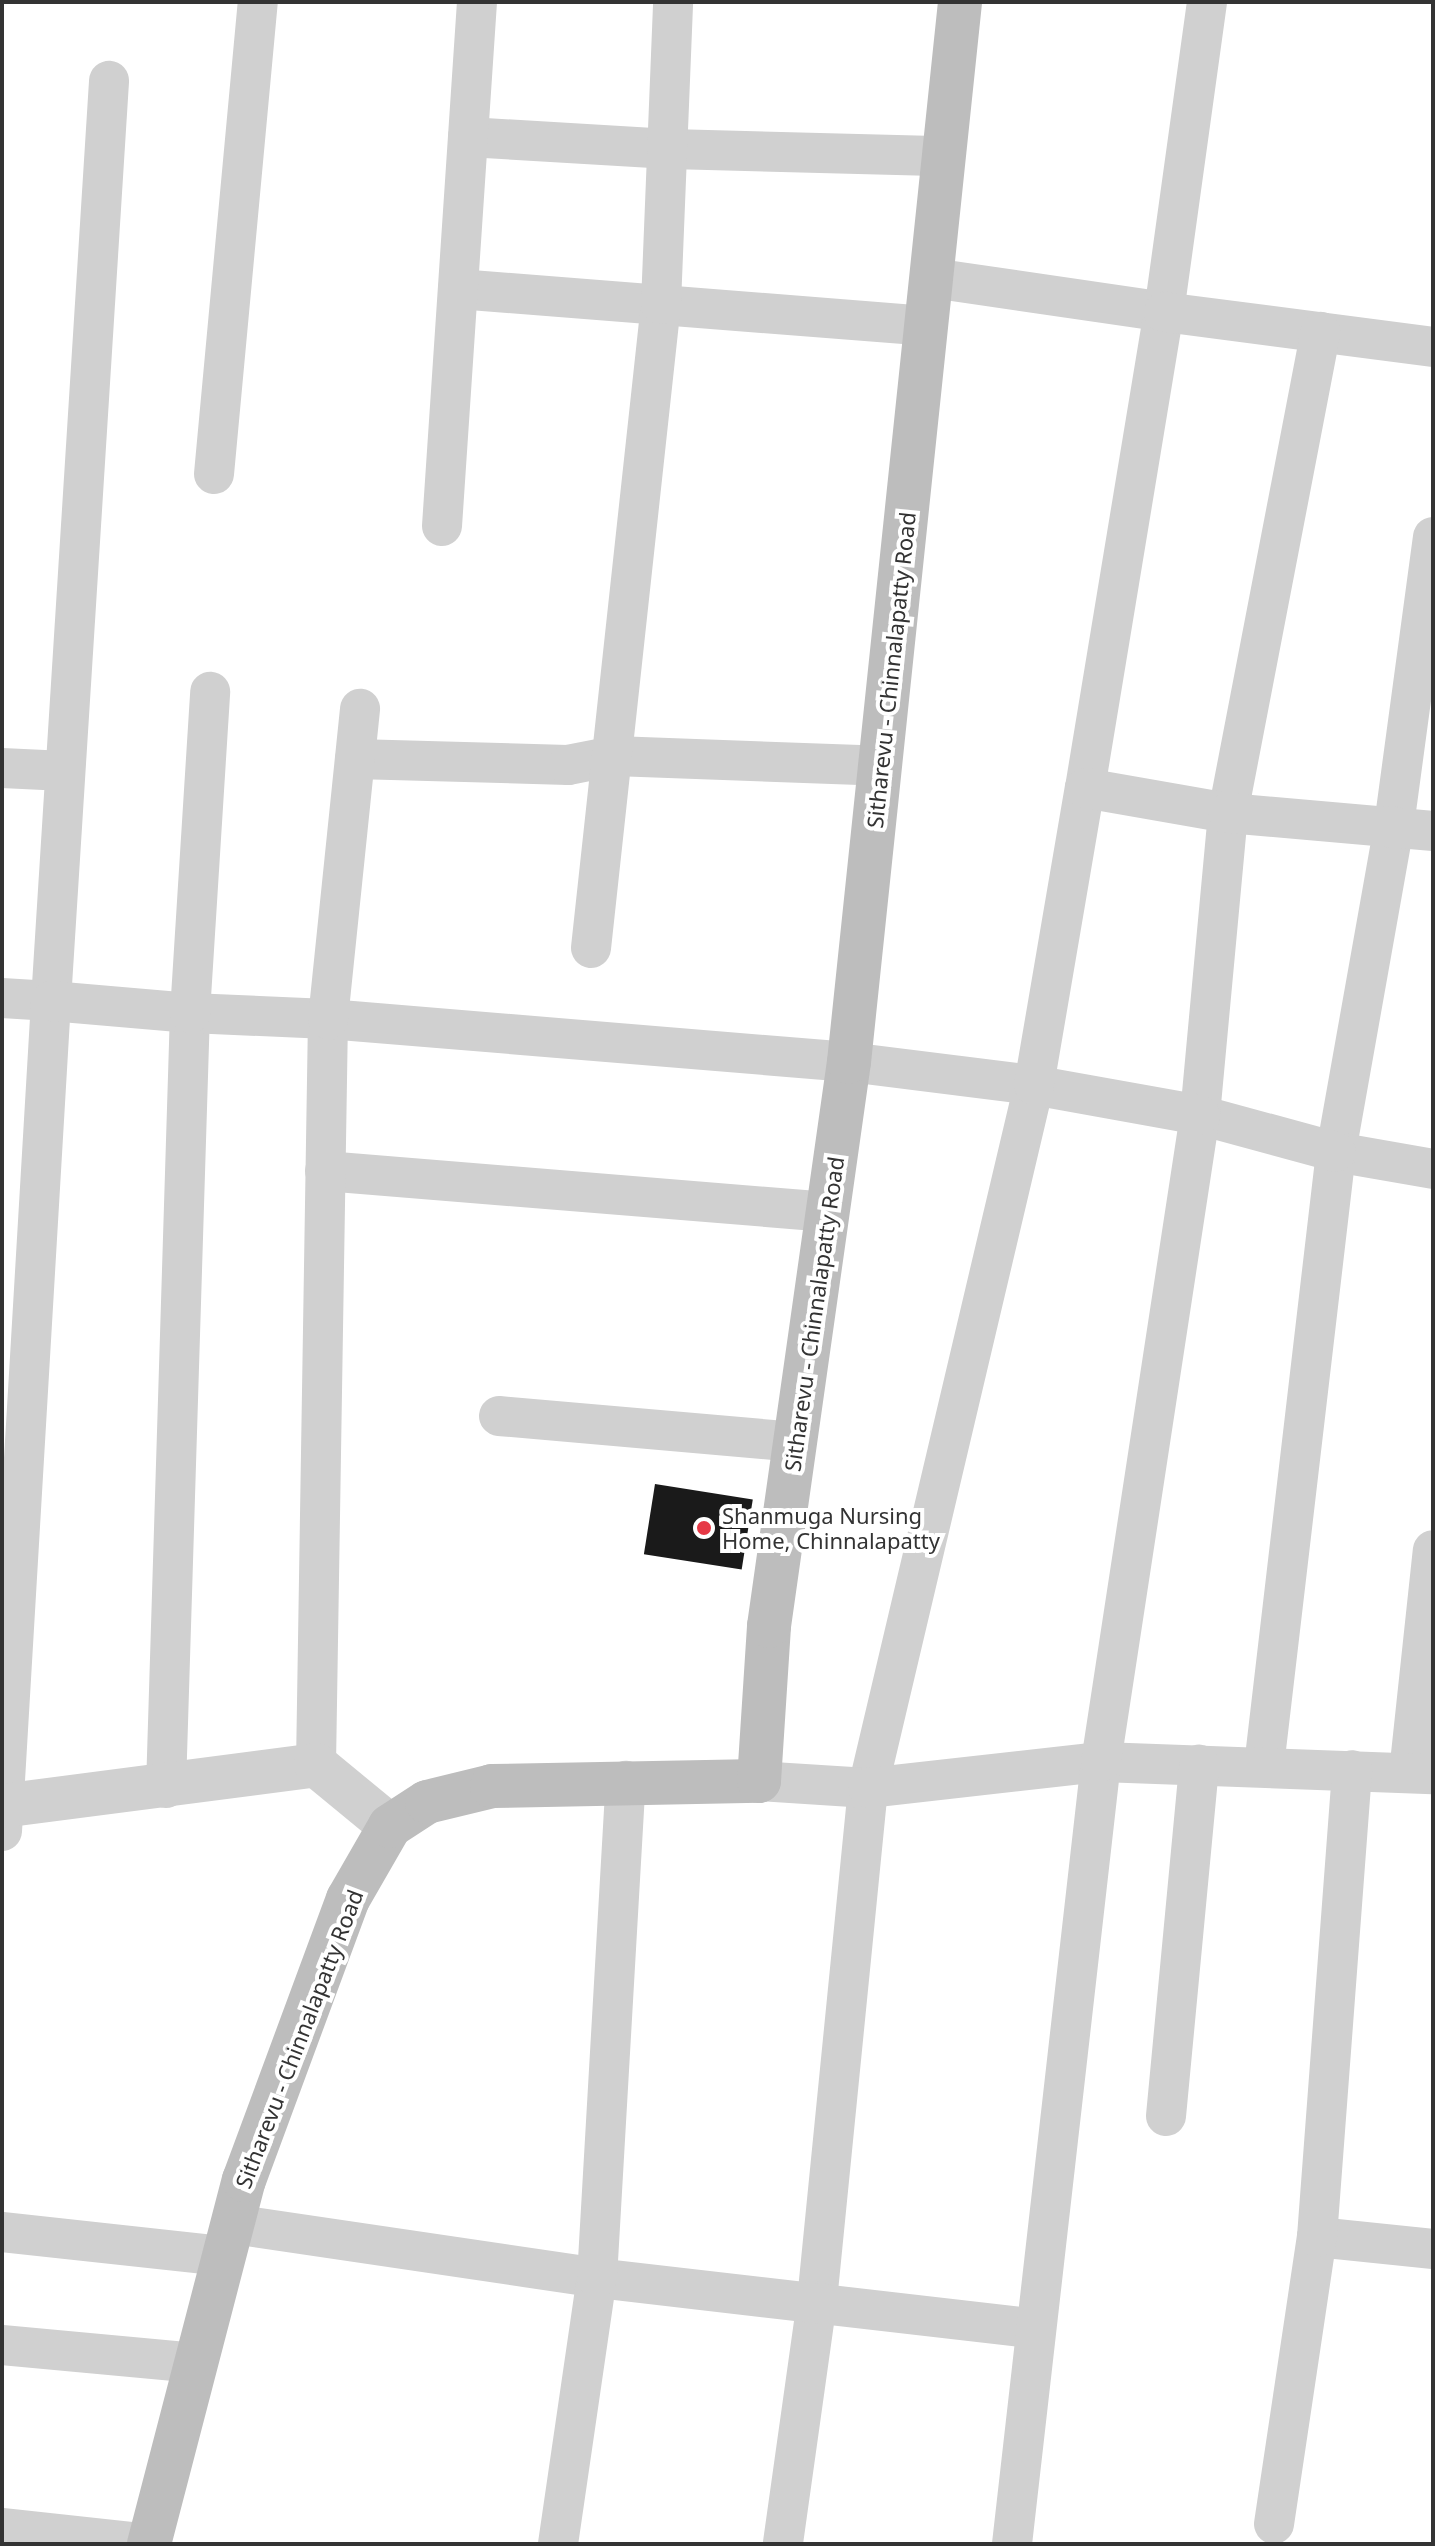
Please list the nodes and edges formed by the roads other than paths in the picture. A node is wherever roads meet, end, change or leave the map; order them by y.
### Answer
1 (258, 2) edge
2 (477, 2) edge
3 (673, 2) edge
4 (960, 2) edge
5 (1207, 2) edge
6 (109, 81) dead end
7 (468, 137) junction
8 (670, 149) junction
9 (945, 156) junction
10 (932, 278) junction
11 (458, 289) junction
12 (661, 304) junction
13 (1164, 312) junction
14 (927, 326) junction
15 (1321, 332) junction
16 (1433, 347) edge
17 (214, 474) dead end
18 (442, 526) dead end
19 (1433, 537) edge
20 (210, 692) dead end
21 (360, 709) dead end
22 (614, 756) junction
23 (355, 759) junction
24 (881, 766) junction
25 (2, 768) edge
26 (65, 771) junction
27 (1085, 788) junction
28 (1228, 813) junction
29 (1414, 828) edge
30 (591, 948) dead end
31 (2, 998) edge
32 (51, 1001) junction
33 (190, 1013) junction
34 (328, 1019) junction
35 (849, 1062) junction
36 (1034, 1085) junction
37 (1200, 1115) junction
38 (1336, 1152) junction
39 (1433, 1169) edge
40 (325, 1171) junction
41 (828, 1212) junction
42 (499, 1416) dead end
43 (796, 1442) junction
44 (1433, 1550) edge
45 (1101, 1762) junction
46 (316, 1765) junction
47 (1199, 1765) junction
48 (1264, 1766) junction
49 (1352, 1770) junction
50 (1421, 1774) edge
51 (626, 1781) junction
52 (759, 1781) junction
53 (166, 1788) junction
54 (868, 1788) junction
55 (4, 1814) edge
56 (390, 1826) junction
57 (1166, 2116) dead end
58 (2, 2232) edge
59 (1317, 2237) junction
60 (228, 2240) junction
61 (1433, 2249) edge
62 (597, 2278) junction
63 (817, 2301) junction
64 (1036, 2329) junction
65 (2, 2345) edge
66 (196, 2363) junction
67 (1274, 2524) dead end
68 (2, 2528) edge
69 (149, 2544) edge
70 (558, 2544) edge
71 (783, 2544) edge
72 (1012, 2544) edge

1 - 17 street
2 - 7 street
3 - 8 street
4 - 9 main road, Sitharevu - Chinnalapatty Road
5 - 13 street
6 - 26 street
7 - 8 street
7 - 11 street
8 - 9 street
8 - 12 street
9 - 10 main road, Sitharevu - Chinnalapatty Road
10 - 13 street
10 - 14 main road, Sitharevu - Chinnalapatty Road
11 - 12 street
11 - 18 street
12 - 14 street
12 - 22 street
13 - 15 street
13 - 27 street
14 - 24 main road, Sitharevu - Chinnalapatty Road
15 - 16 street
15 - 28 street
19 - 29 street
20 - 33 street
21 - 23 street
22 - 23 street
22 - 24 street
22 - 30 street
23 - 34 street
24 - 35 main road, Sitharevu - Chinnalapatty Road
25 - 26 street
26 - 32 street
27 - 28 street
27 - 36 street
28 - 29 street
28 - 37 street
29 - 38 street
31 - 32 street
32 - 33 street
32 - 55 street
33 - 34 street
33 - 53 street
34 - 35 street
34 - 40 street
35 - 36 street
35 - 41 main road, Sitharevu - Chinnalapatty Road
36 - 37 street
36 - 54 street
37 - 38 street
37 - 45 street
38 - 39 street
38 - 48 street
40 - 41 street
40 - 46 street
41 - 43 main road, Sitharevu - Chinnalapatty Road
42 - 43 street
43 - 52 main road, Sitharevu - Chinnalapatty Road
44 - 50 street
45 - 47 street
45 - 54 street
45 - 64 street
46 - 53 street
46 - 56 street
47 - 48 street
47 - 57 street
48 - 49 street
49 - 50 street
49 - 59 street
51 - 52 main road, Sitharevu - Chinnalapatty Road
51 - 56 main road, Sitharevu - Chinnalapatty Road
51 - 62 street
52 - 54 street
53 - 55 street
54 - 63 street
56 - 60 main road, Sitharevu - Chinnalapatty Road
58 - 60 street
59 - 61 street
59 - 67 street
60 - 62 street
60 - 66 main road, Sitharevu - Chinnalapatty Road
62 - 63 street
62 - 70 street
63 - 64 street
63 - 71 street
64 - 72 street
65 - 66 street
66 - 69 main road, Sitharevu - Chinnalapatty Road
68 - 69 street

